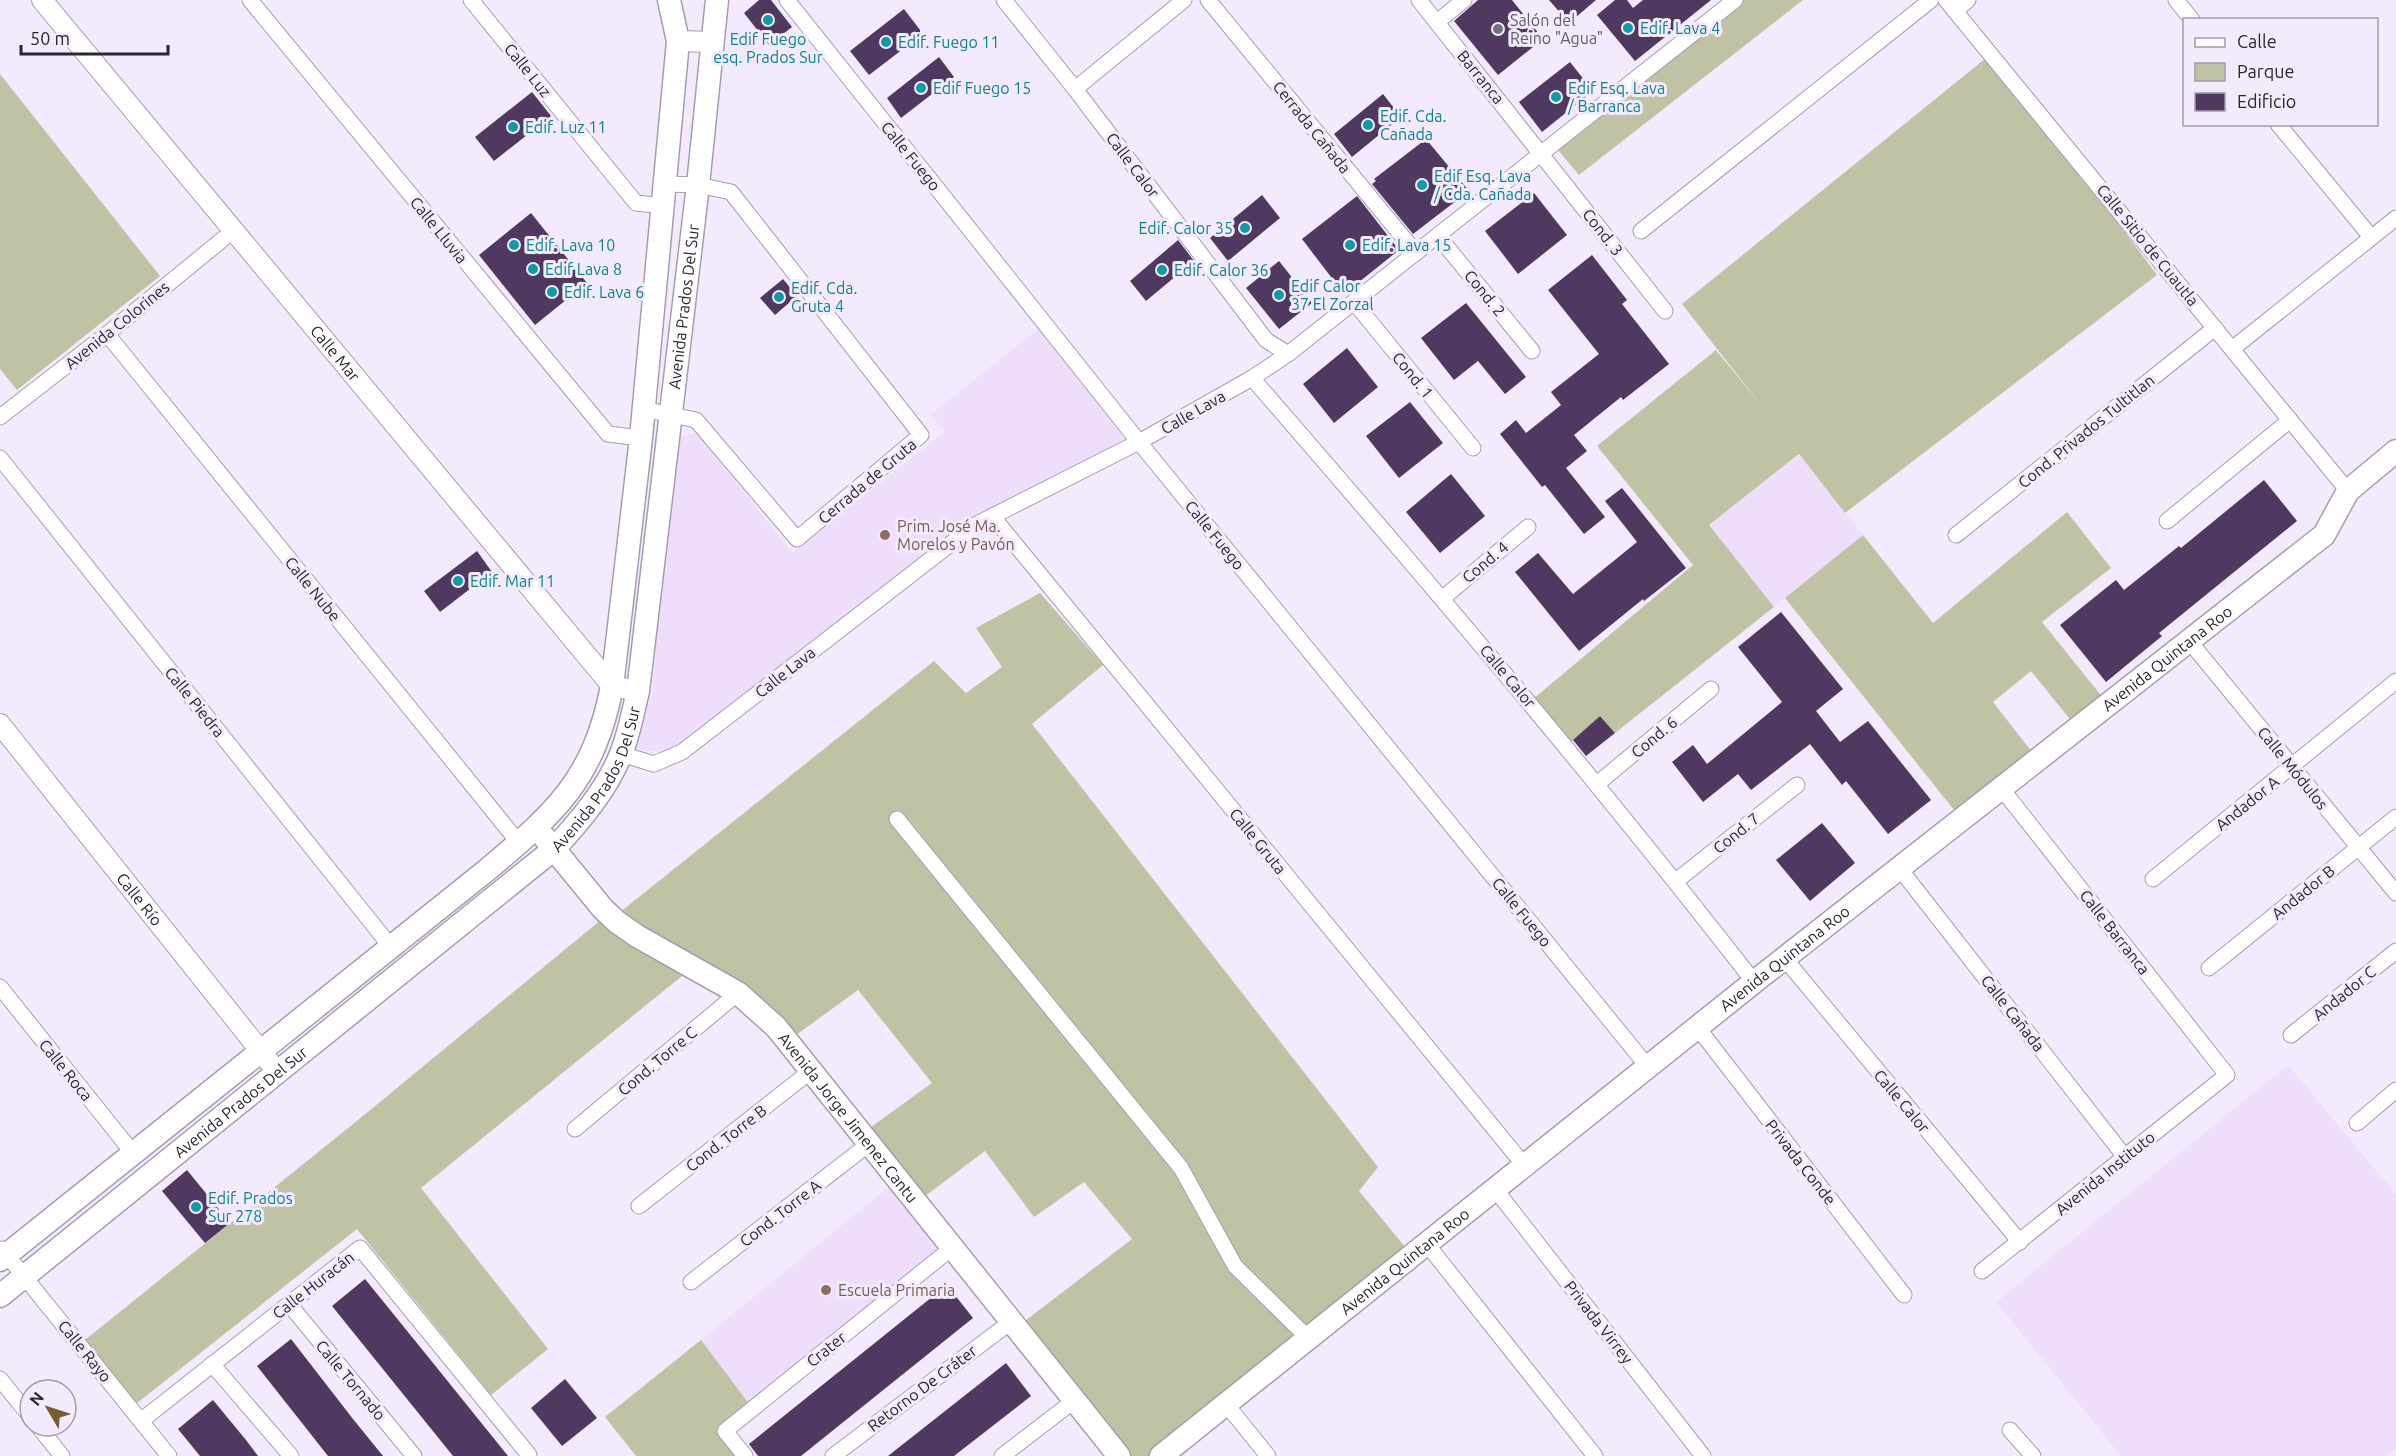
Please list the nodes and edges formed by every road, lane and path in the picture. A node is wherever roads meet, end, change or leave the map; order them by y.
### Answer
1 (42, 0) edge
2 (250, 0) edge
3 (471, 0) edge
4 (669, 0) edge
5 (717, 0) edge
6 (787, 0) edge
7 (1004, 0) edge
8 (1184, 0) edge
9 (1208, 0) edge
10 (1419, 0) edge
11 (1464, 0) edge
12 (1735, 0) edge
13 (1931, 0) edge
14 (1968, 0) edge
15 (2176, 0) edge
16 (1951, 5) edge
17 (2190, 18) edge
18 (1437, 22) junction
19 (678, 41) junction
20 (713, 42) junction
21 (1075, 89) junction
22 (2280, 126) edge
23 (1542, 153) junction
24 (666, 184) junction
25 (698, 185) junction
26 (664, 206) junction
27 (2396, 218) edge
28 (234, 230) junction
29 (1641, 231) dead end
30 (1438, 236) junction
31 (2371, 237) junction
32 (1416, 253) junction
33 (1353, 302) junction
34 (1665, 311) dead end
35 (2215, 328) junction
36 (107, 334) junction
37 (2232, 349) junction
38 (1532, 351) dead end
39 (1288, 354) junction
40 (1252, 378) junction
41 (644, 409) junction
42 (671, 413) junction
43 (0, 417) edge
44 (2290, 420) junction
45 (641, 438) junction
46 (1139, 442) junction
47 (1473, 448) dead end
48 (2396, 451) edge
49 (0, 458) edge
50 (2348, 491) junction
51 (992, 516) junction
52 (2167, 521) dead end
53 (1527, 527) dead end
54 (1956, 535) dead end
55 (1443, 598) junction
56 (2190, 642) junction
57 (2396, 681) edge
58 (612, 686) junction
59 (1711, 689) dead end
60 (638, 691) junction
61 (0, 724) edge
62 (621, 754) junction
63 (2291, 766) junction
64 (1597, 784) junction
65 (1797, 785) dead end
66 (2002, 789) junction
67 (2396, 817) edge
68 (897, 819) dead end
69 (527, 836) junction
70 (2358, 848) junction
71 (554, 849) junction
72 (1900, 869) junction
73 (2153, 879) dead end
74 (1676, 881) junction
75 (2396, 893) edge
76 (391, 947) junction
77 (2396, 951) edge
78 (1785, 959) junction
79 (2210, 968) dead end
80 (1754, 982) junction
81 (0, 987) edge
82 (738, 993) junction
83 (1698, 1028) junction
84 (2291, 1035) dead end
85 (262, 1051) junction
86 (1648, 1067) junction
87 (812, 1070) junction
88 (278, 1073) junction
89 (2227, 1075) joint
90 (2396, 1090) edge
91 (2357, 1123) dead end
92 (575, 1129) dead end
93 (870, 1143) junction
94 (133, 1153) junction
95 (2125, 1157) junction
96 (1524, 1165) junction
97 (1495, 1189) junction
98 (639, 1206) dead end
99 (2020, 1242) junction
100 (1426, 1243) junction
101 (953, 1247) junction
102 (2, 1254) edge
103 (1982, 1271) dead end
104 (24, 1276) junction
105 (691, 1282) dead end
106 (1904, 1295) dead end
107 (0, 1296) edge
108 (289, 1304) junction
109 (1012, 1321) junction
110 (1308, 1338) junction
111 (212, 1364) junction
112 (0, 1379) edge
113 (1075, 1400) junction
114 (18, 1401) edge
115 (1226, 1404) junction
116 (142, 1420) junction
117 (2010, 1430) dead end
118 (48, 1438) edge
119 (529, 1455) edge
120 (62, 1456) edge
121 (169, 1456) edge
122 (291, 1456) edge
123 (414, 1456) edge
124 (745, 1456) edge
125 (833, 1456) edge
126 (1002, 1456) edge
127 (1119, 1456) edge
128 (1161, 1456) edge
129 (1268, 1456) edge
130 (1595, 1456) edge
131 (1703, 1456) edge
132 (2033, 1456) edge

1 - 28 street, Calle Mar
2 - 45 street, Calle Lluvia
3 - 26 street, Calle Luz
4 - 19 main road, Avenida Prados Del Sur
5 - 20 main road, Avenida Prados Del Sur
6 - 46 street, Calle Fuego
7 - 21 street, Calle Calor
8 - 21 street
9 - 32 street, Cerrada Cañada
10 - 18 street, Barranca
11 - 18 street
12 - 23 street, Calle Lava
13 - 29 street
14 - 16 street
15 - 17 street
16 - 35 street, Calle Sitio de Cuautla
18 - 23 street, Barranca
19 - 20 street
19 - 24 main road, Avenida Prados Del Sur
20 - 25 main road, Avenida Prados Del Sur
21 - 39 street, Calle Calor
22 - 31 street
23 - 30 street, Calle Lava
23 - 34 street, Cond. 3
24 - 25 street, Cerrada de Gruta
24 - 26 main road, Avenida Prados Del Sur
25 - 42 main road, Avenida Prados Del Sur
25 - 42 street, Cerrada de Gruta
26 - 41 main road, Avenida Prados Del Sur
27 - 31 street
28 - 36 street, Avenida Colorines
28 - 58 street, Calle Mar
30 - 32 street, Calle Lava
30 - 38 street, Cond. 2
31 - 37 street
32 - 33 street, Calle Lava
33 - 39 street, Calle Lava
33 - 47 street, Cond. 1
35 - 37 street, Calle Sitio de Cuautla
35 - 54 street, Cond. Privados Tultitlan
36 - 43 street, Avenida Colorines
36 - 69 street, Calle Nube
37 - 44 street, Calle Sitio de Cuautla
39 - 40 street, Calle Lava
40 - 46 street, Calle Lava
40 - 55 street, Calle Calor
41 - 42 street, Cerrada de Gruta
41 - 45 main road, Avenida Prados Del Sur
42 - 60 main road, Avenida Prados Del Sur
44 - 50 street, Calle Sitio de Cuautla
44 - 52 street
45 - 58 main road, Avenida Prados Del Sur
46 - 51 street, Calle Lava
46 - 86 street, Calle Fuego
48 - 50 main road, Avenida Quintana Roo
49 - 76 street, Calle Piedra
50 - 56 main road, Avenida Quintana Roo
51 - 62 street, Calle Lava
51 - 96 street, Calle Gruta
53 - 55 street, Cond. 4
55 - 64 street, Calle Calor
56 - 63 street, Calle Módulos
56 - 66 main road, Avenida Quintana Roo
57 - 63 street, Andador A
58 - 60 street
58 - 69 main road, Avenida Prados Del Sur
59 - 64 street, Cond. 6
60 - 62 main road, Avenida Prados Del Sur
61 - 85 street, Calle Río
62 - 71 main road, Avenida Prados Del Sur
63 - 70 street, Calle Módulos
63 - 73 street, Andador A
64 - 74 street, Calle Calor
65 - 74 street, Cond. 7
66 - 72 main road, Avenida Quintana Roo
66 - 89 street, Calle Barranca
67 - 70 street, Andador B
68 - 110 street
69 - 71 main road, Avenida Jorge Jimenez Cantu
69 - 76 main road, Avenida Prados Del Sur
70 - 75 street, Calle Módulos
70 - 79 street, Andador B
71 - 82 main road, Avenida Jorge Jimenez Cantu
71 - 88 main road, Avenida Prados Del Sur
72 - 78 main road, Avenida Quintana Roo
72 - 95 street, Calle Cañada
74 - 80 street, Calle Calor
76 - 85 main road, Avenida Prados Del Sur
77 - 84 street, Andador C
78 - 80 main road, Avenida Quintana Roo
78 - 99 street, Calle Calor
80 - 83 main road, Avenida Quintana Roo
81 - 94 street, Calle Roca
82 - 87 main road, Avenida Jorge Jimenez Cantu
82 - 92 street, Cond. Torre C
83 - 86 main road, Avenida Quintana Roo
83 - 106 street, Privada Conde
85 - 88 street, Calle Río
85 - 94 main road, Avenida Prados Del Sur
86 - 96 main road, Avenida Quintana Roo
87 - 93 main road, Avenida Jorge Jimenez Cantu
87 - 98 street, Cond. Torre B
88 - 104 main road, Avenida Prados Del Sur
89 - 95 street, Avenida Instituto
90 - 91 street
93 - 101 main road, Avenida Jorge Jimenez Cantu
93 - 105 street, Cond. Torre A
94 - 102 main road, Avenida Prados Del Sur
95 - 99 street, Avenida Instituto
96 - 97 main road, Avenida Quintana Roo
97 - 100 main road, Avenida Quintana Roo
97 - 131 street, Privada Virrey
99 - 103 street, Avenida Instituto
100 - 110 main road, Avenida Quintana Roo
100 - 130 street
101 - 109 main road, Avenida Jorge Jimenez Cantu
101 - 124 street, Crater
102 - 104 street, Calle Rayo
104 - 107 main road, Avenida Prados Del Sur
104 - 116 street, Calle Rayo
108 - 111 street, Calle Huracán
108 - 119 street, Calle Huracán
108 - 123 street, Calle Tornado
109 - 113 main road, Avenida Jorge Jimenez Cantu
109 - 125 street, Retorno De Cráter
110 - 115 main road, Avenida Quintana Roo
111 - 116 street, Calle Huracán
111 - 122 street
112 - 114 street
113 - 126 street
113 - 127 main road, Avenida Jorge Jimenez Cantu
115 - 128 main road, Avenida Quintana Roo
115 - 129 street
116 - 121 street, Calle Rayo
117 - 132 street
118 - 120 street

